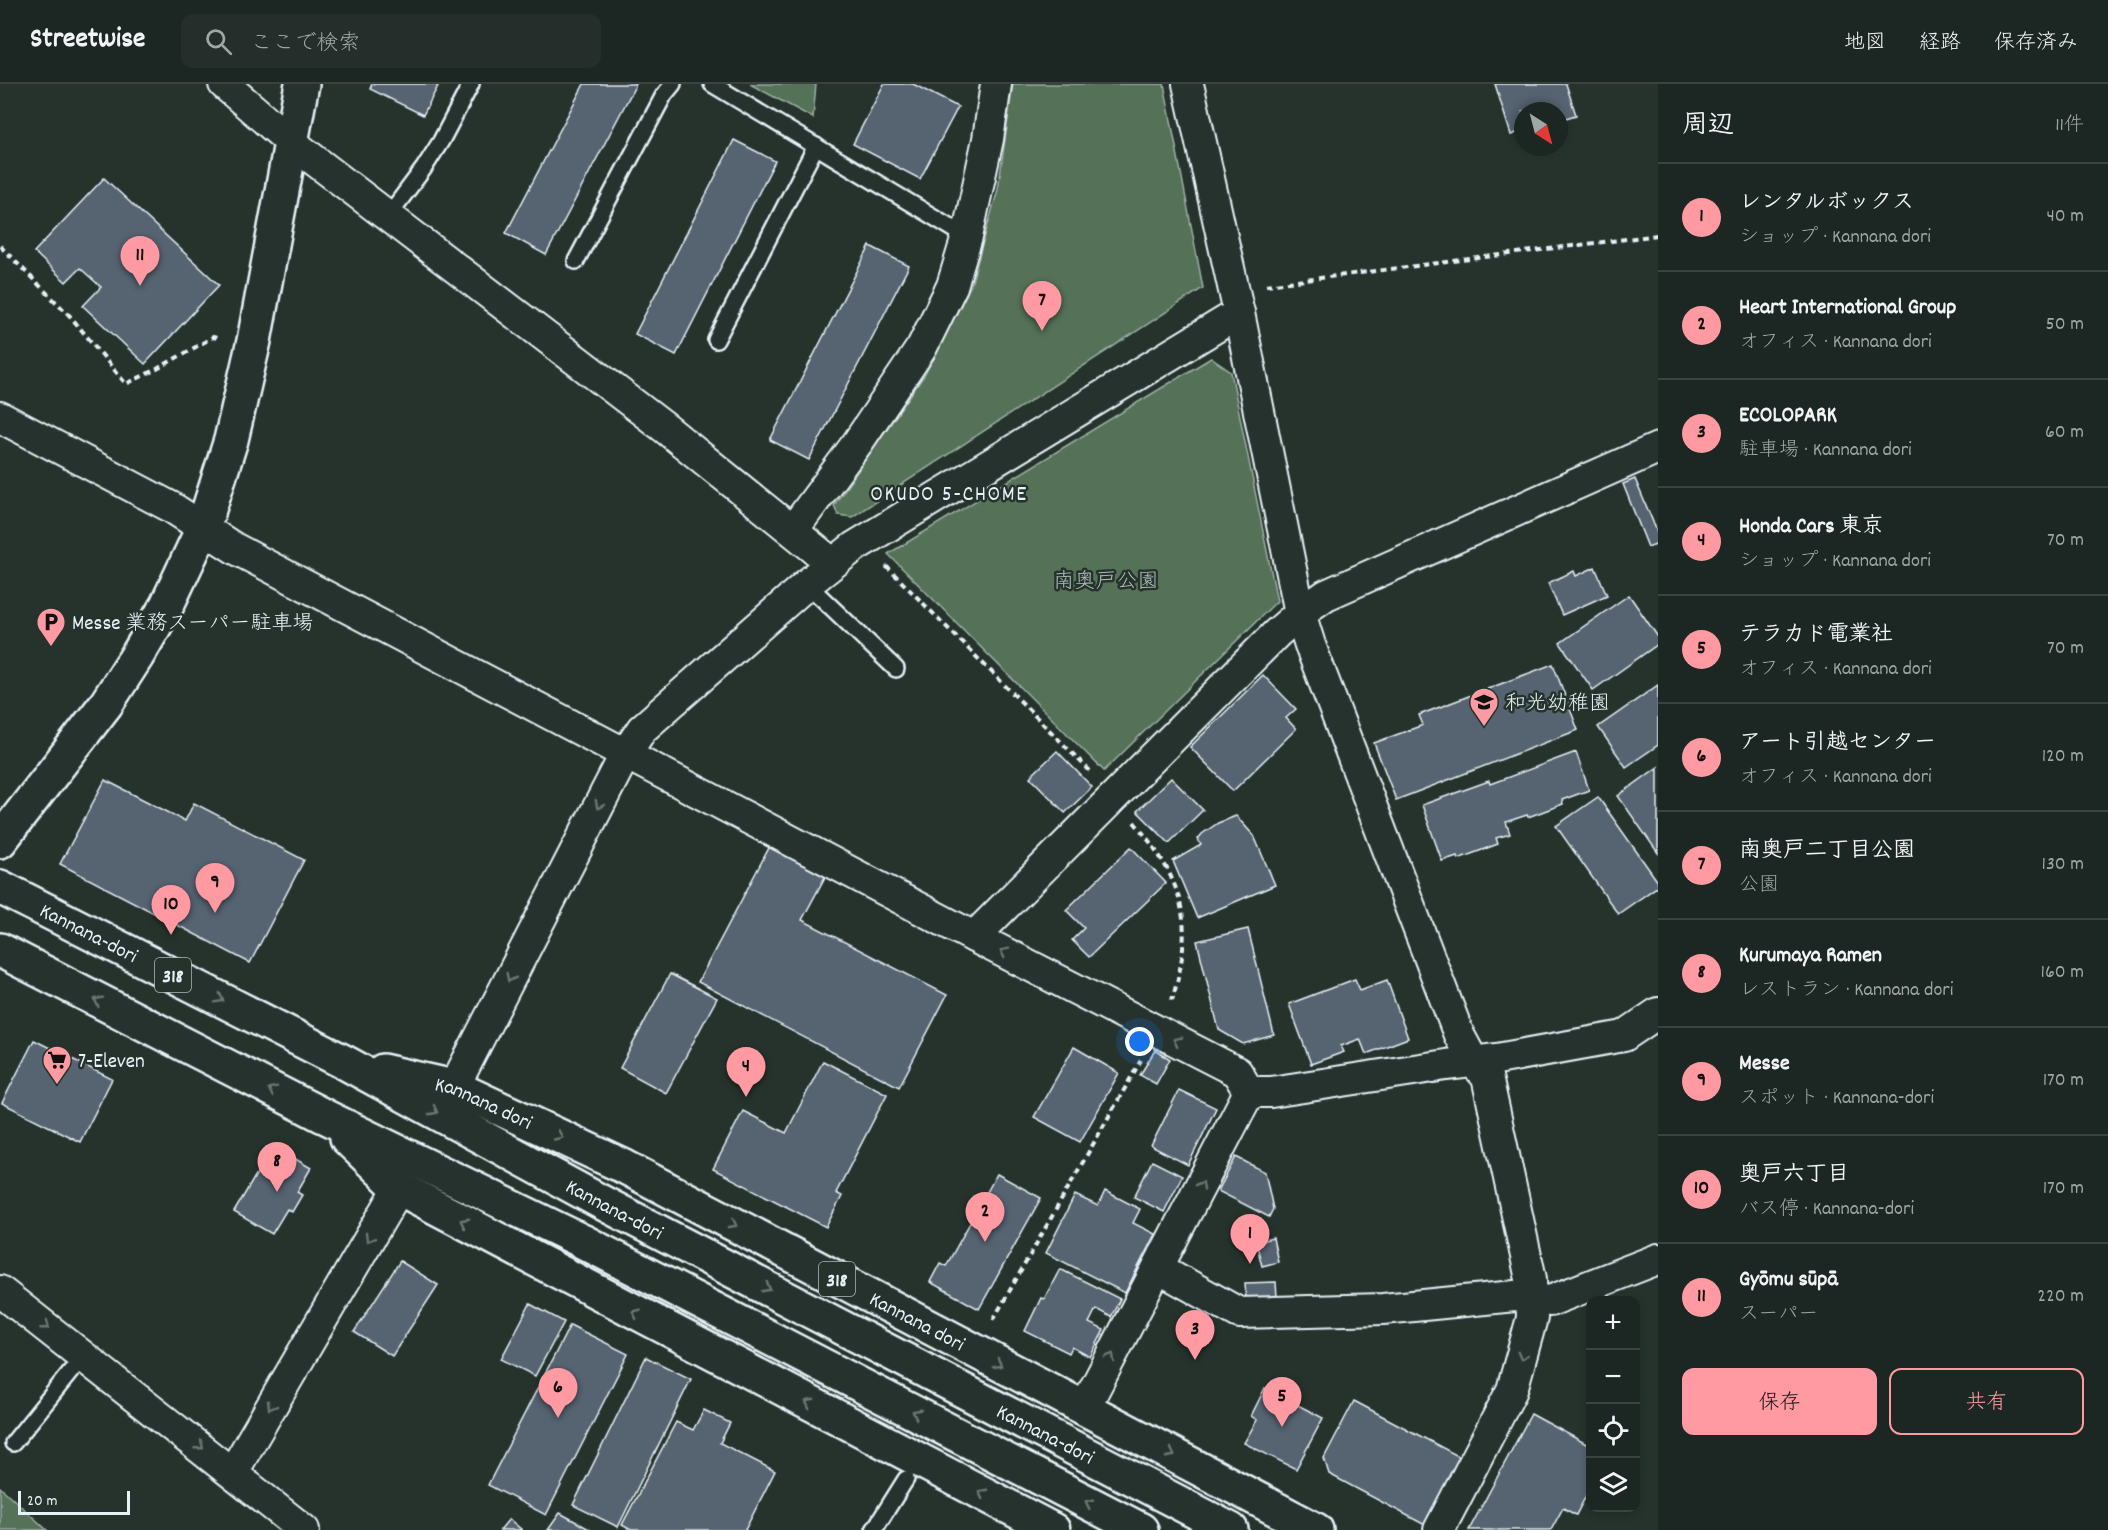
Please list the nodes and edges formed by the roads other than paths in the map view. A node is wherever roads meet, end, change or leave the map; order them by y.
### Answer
1 (224, 84) edge
2 (302, 84) edge
3 (471, 84) edge
4 (673, 84) edge
5 (711, 84) edge
6 (996, 84) edge
7 (1188, 84) edge
8 (292, 143) junction
9 (816, 146) junction
10 (388, 216) junction
11 (967, 237) junction
12 (576, 261) dead end
13 (1236, 301) junction
14 (716, 340) dead end
15 (0, 417) edge
16 (1658, 448) edge
17 (203, 528) junction
18 (793, 530) junction
19 (832, 563) junction
20 (807, 584) junction
21 (1300, 613) junction
22 (896, 669) dead end
23 (626, 753) junction
24 (0, 841) edge
25 (0, 887) edge
26 (974, 937) junction
27 (0, 950) edge
28 (1658, 1013) edge
29 (1473, 1061) junction
30 (346, 1064) junction
31 (454, 1087) junction
32 (1249, 1092) junction
33 (324, 1116) junction
34 (399, 1188) junction
35 (1658, 1259) edge
36 (1158, 1268) junction
37 (0, 1291) edge
38 (1532, 1299) junction
39 (84, 1355) junction
40 (1084, 1409) junction
41 (13, 1443) dead end
42 (233, 1472) junction
43 (906, 1479) dead end
44 (1032, 1526) edge
45 (304, 1530) edge
46 (874, 1530) edge
47 (1141, 1530) edge
48 (1231, 1530) edge
49 (1316, 1530) edge
50 (1439, 1530) edge

1 - 8 street
2 - 8 main road
3 - 10 lane
4 - 12 lane
5 - 9 lane
6 - 11 street
7 - 13 street
8 - 10 street
8 - 17 main road
9 - 11 lane
9 - 14 lane
10 - 18 street
11 - 18 street
13 - 19 street
13 - 21 street
15 - 17 street
16 - 21 street
17 - 23 street
17 - 24 main road
18 - 19 street
19 - 20 street
20 - 22 lane
20 - 23 street
21 - 26 street
21 - 29 street
23 - 26 street
23 -> 31 street
25 -> 30 main road, Kannana-dori / 318
32 -> 26 street
33 -> 27 main road, Kannana-dori
28 - 29 street
29 - 32 street
29 - 38 street
30 - 31 main road, Kannana dori / 318
30 -> 48 main road, Kannana-dori / 318
31 -> 40 main road, Kannana dori / 318
36 -> 32 street
33 - 34 main road
47 -> 33 main road, Kannana-dori
34 -> 42 street
44 -> 34 main road
35 - 38 street
36 - 38 street
40 -> 36 street
37 -> 39 street
38 -> 50 street
39 - 41 lane
39 -> 42 street
40 -> 49 main road, Kannana dori / 318
42 - 45 street
43 - 46 lane

